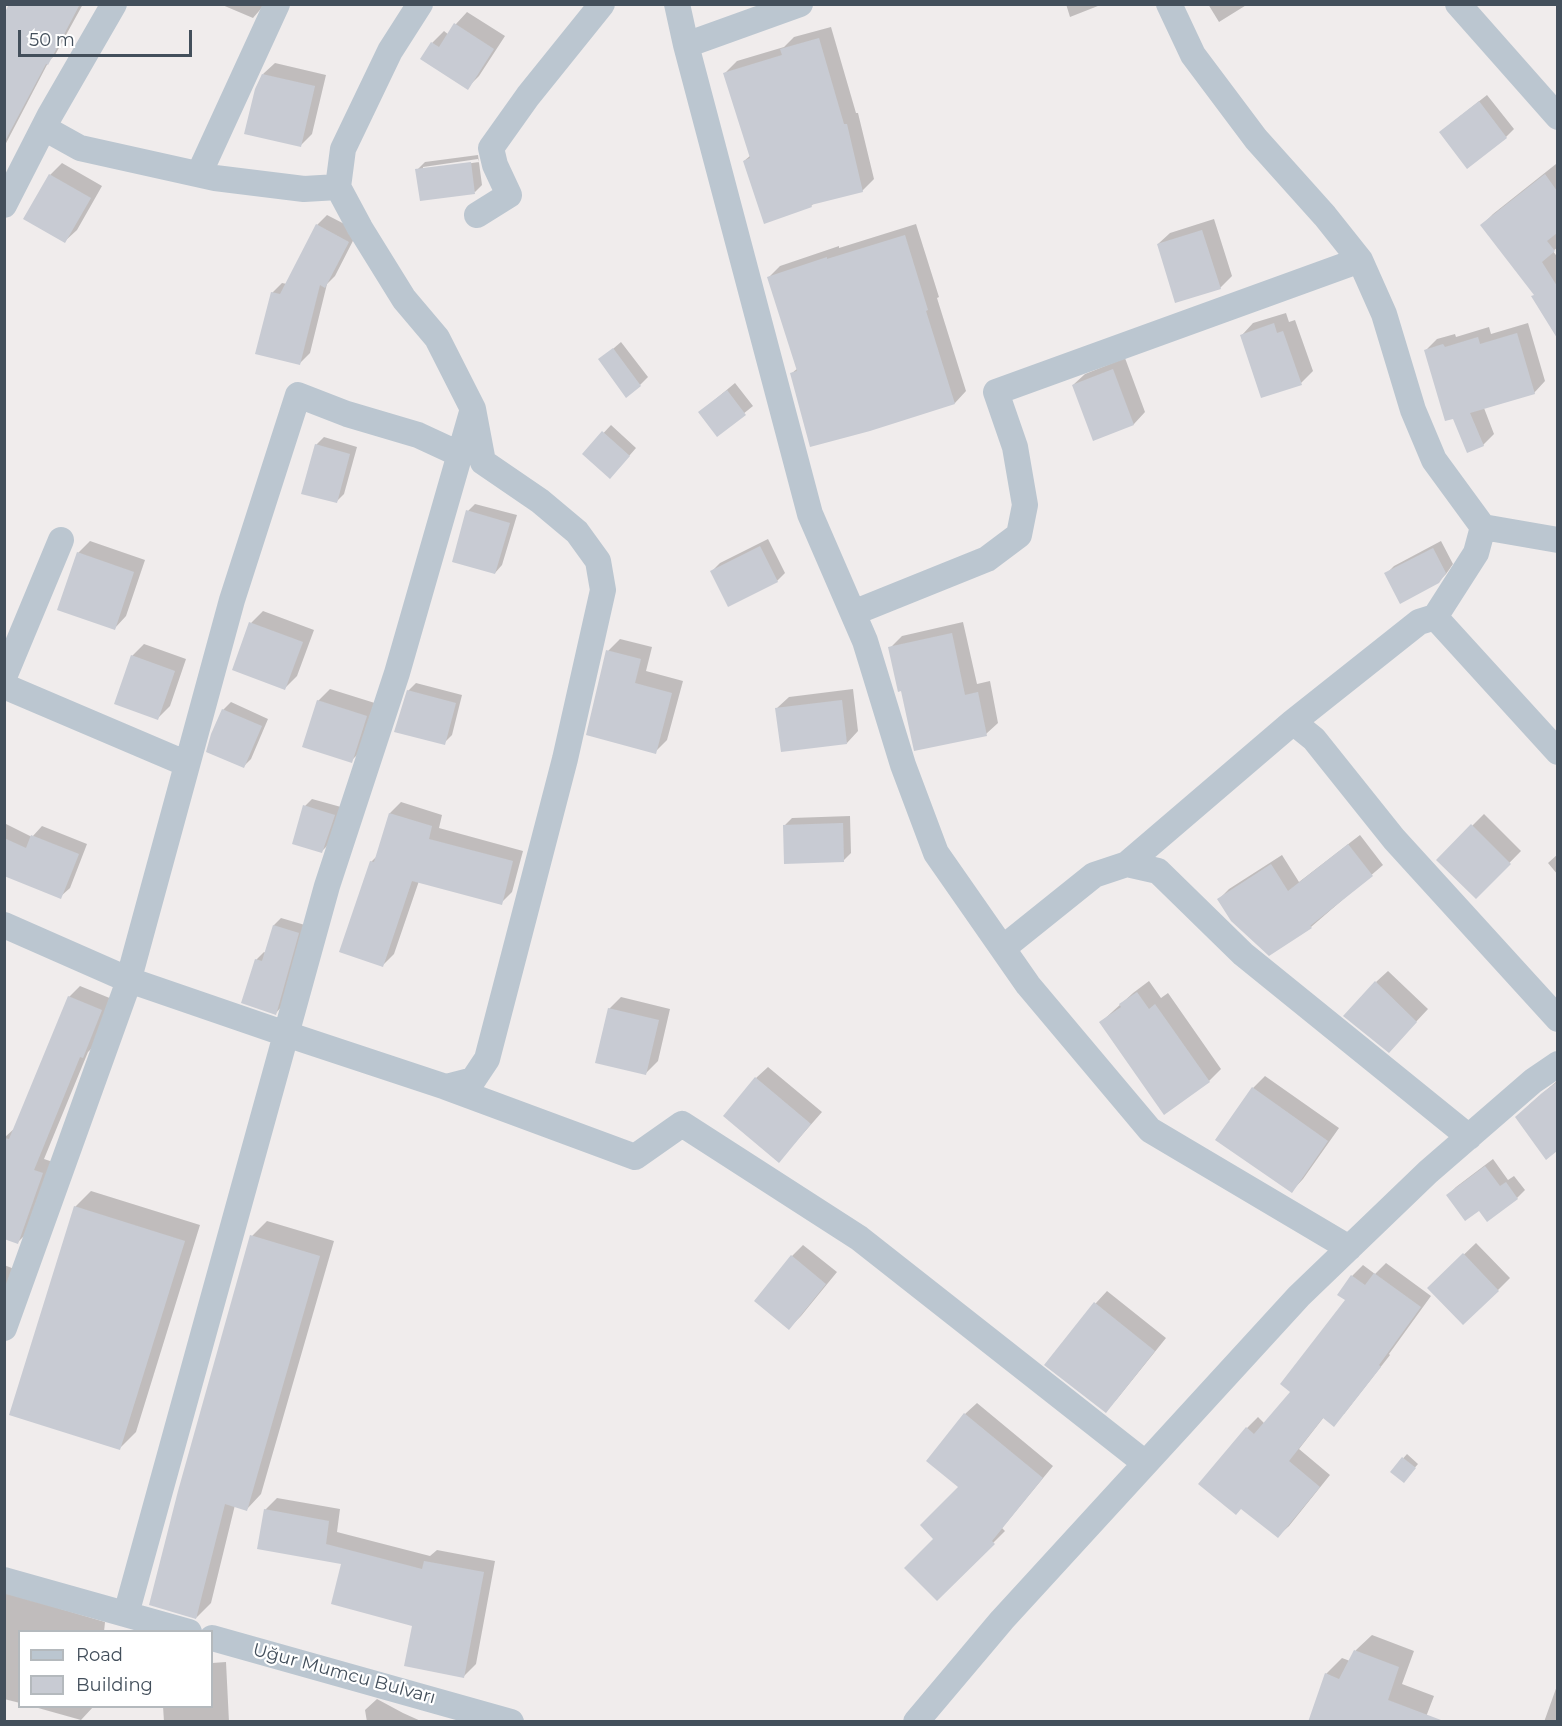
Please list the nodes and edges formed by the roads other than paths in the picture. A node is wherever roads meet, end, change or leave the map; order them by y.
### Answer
1 (114, 4) edge
2 (277, 4) edge
3 (420, 4) edge
4 (602, 4) edge
5 (677, 4) edge
6 (800, 4) edge
7 (1169, 4) edge
8 (1458, 4) edge
9 (686, 45) junction
10 (1557, 117) edge
11 (44, 128) junction
12 (199, 174) junction
13 (338, 187) junction
14 (4, 205) edge
15 (477, 215) dead end
16 (1360, 260) junction
17 (473, 409) junction
18 (459, 454) junction
19 (1483, 527) junction
20 (61, 540) dead end
21 (1557, 540) edge
22 (853, 613) junction
23 (1435, 617) junction
24 (4, 677) edge
25 (4, 686) edge
26 (1293, 722) junction
27 (1557, 752) edge
28 (187, 764) junction
29 (1127, 864) junction
30 (4, 925) edge
31 (1003, 948) junction
32 (129, 980) junction
33 (1557, 1020) edge
34 (286, 1034) junction
35 (1557, 1064) edge
36 (446, 1087) junction
37 (1469, 1137) junction
38 (1349, 1248) junction
39 (4, 1328) edge
40 (1145, 1463) junction
41 (4, 1580) edge
42 (126, 1614) junction
43 (182, 1630) edge
44 (213, 1638) edge
45 (512, 1722) edge
46 (916, 1722) edge

1 - 11 street
2 - 12 street
3 - 13 street
4 - 15 street
5 - 9 street
6 - 9 street
7 - 16 street
8 - 10 street
9 - 22 street
11 - 12 street
11 - 14 street
12 - 13 street
13 - 17 street
16 - 19 street
16 - 22 street
17 - 18 street
17 - 36 street
18 - 28 street
18 - 34 street
19 - 21 street
19 - 23 street
20 - 24 street
22 - 31 street
23 - 26 street
23 - 27 street
25 - 28 street
26 - 29 street
26 - 33 street
28 - 32 street
29 - 31 street
29 - 37 street
30 - 32 street
31 - 38 street
32 - 34 street
32 - 39 street
34 - 36 street
34 - 42 street
35 - 37 street
36 - 40 street
37 - 38 street
38 - 40 street
40 - 46 street
41 - 42 street
42 - 43 street
44 - 45 street, Uğur Mumcu Bulvarı

